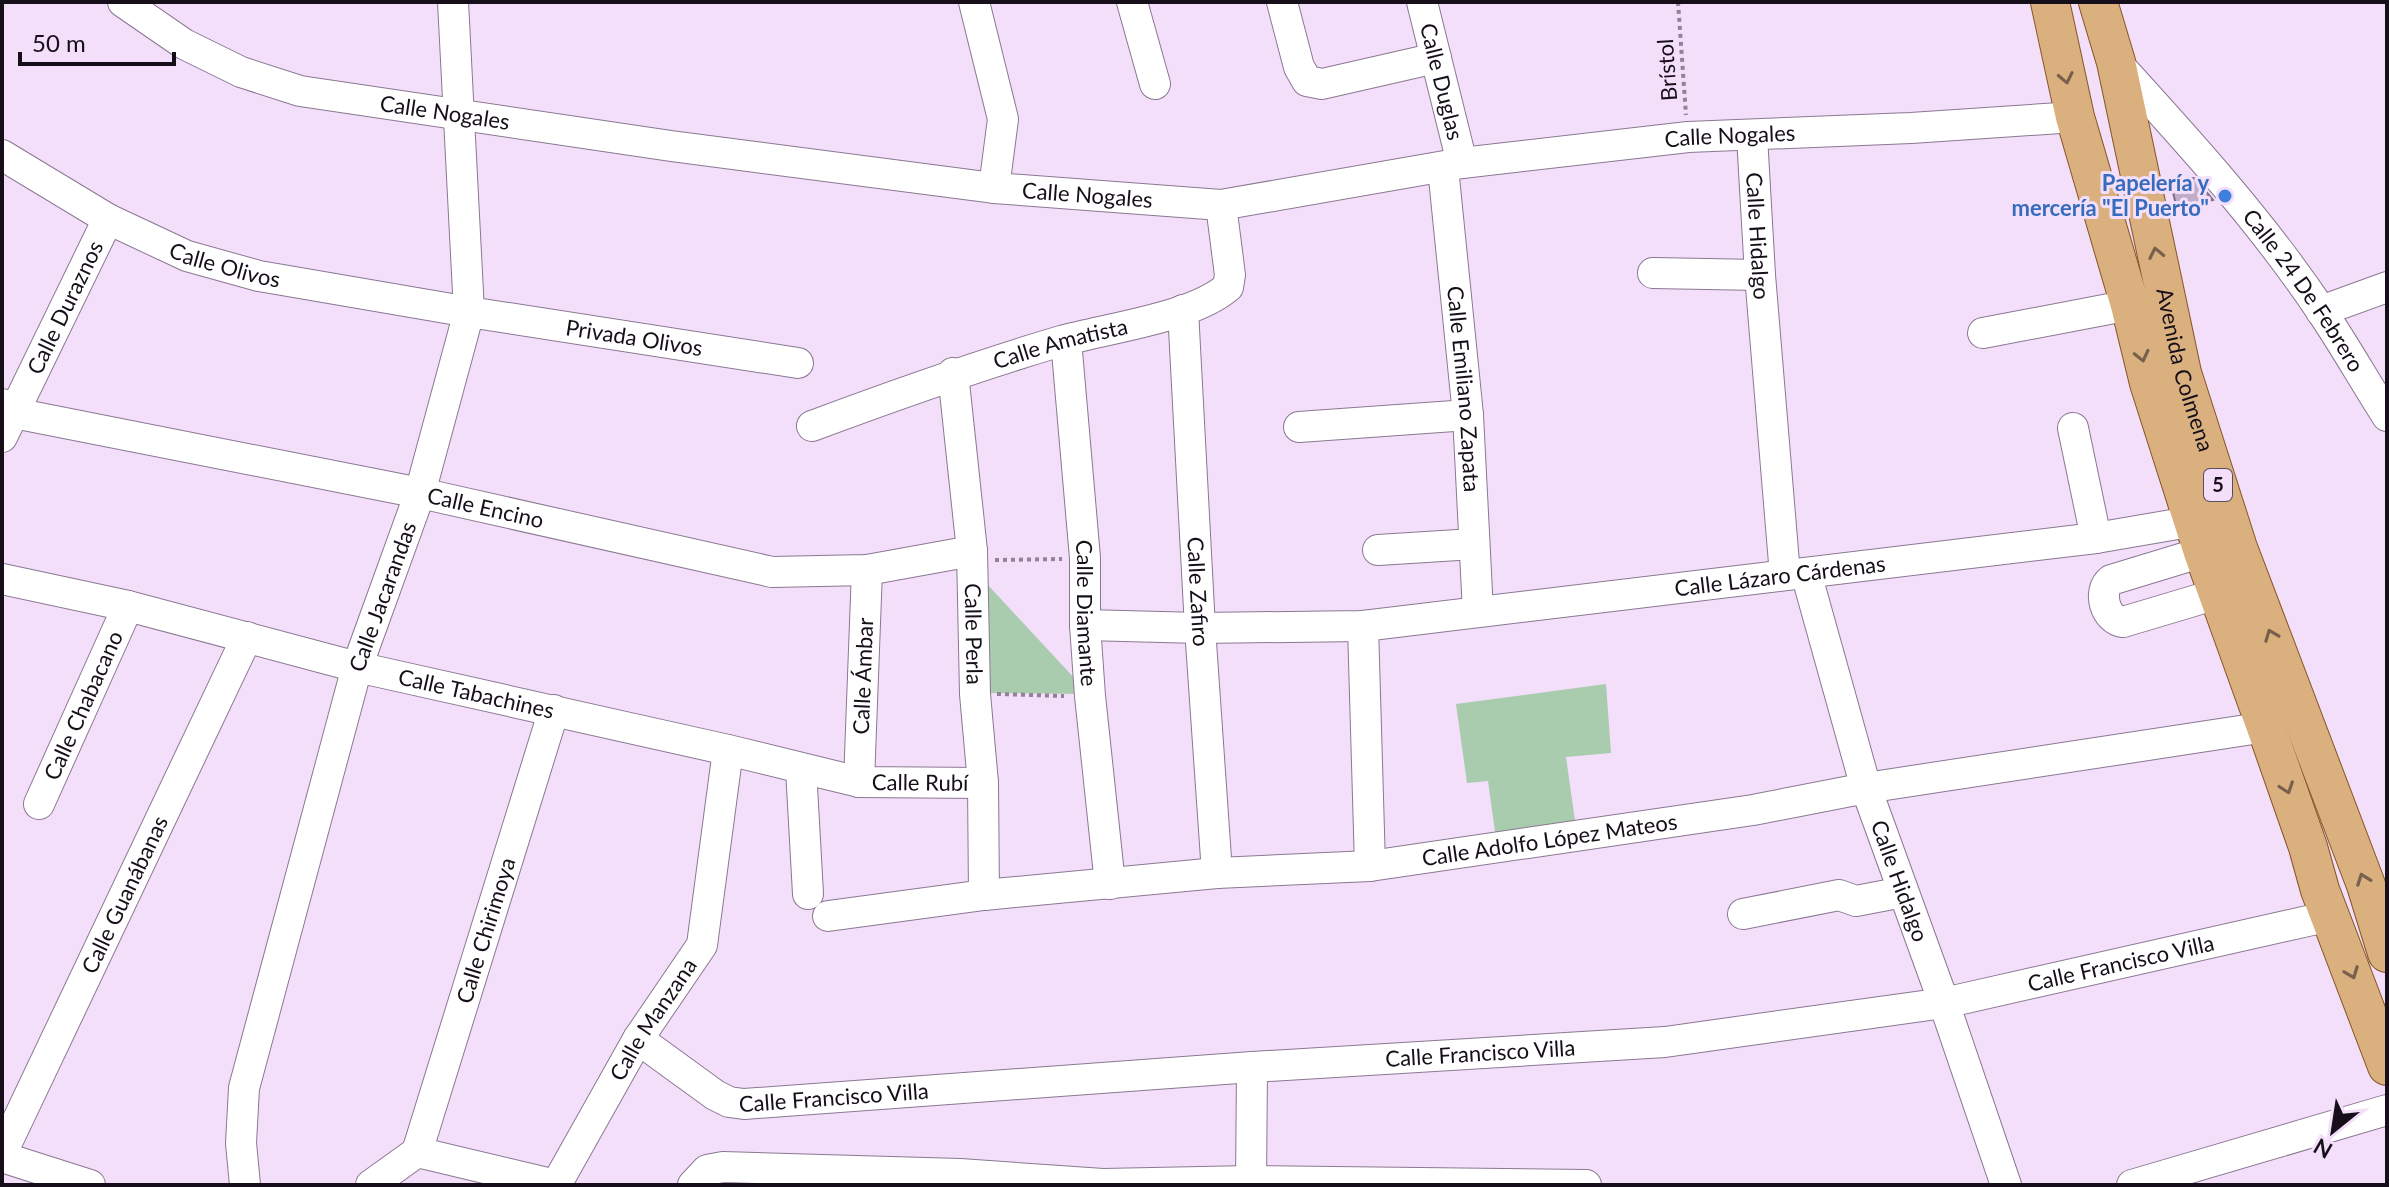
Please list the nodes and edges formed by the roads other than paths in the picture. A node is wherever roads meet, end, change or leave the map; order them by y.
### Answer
1 (123, 2) edge
2 (453, 2) edge
3 (974, 2) edge
4 (1132, 2) edge
5 (1282, 2) edge
6 (1422, 2) edge
7 (2050, 2) edge
8 (2098, 2) edge
9 (1436, 58) junction
10 (2116, 62) junction
11 (1155, 84) dead end
12 (460, 114) junction
13 (2075, 117) junction
14 (1752, 136) junction
15 (2, 155) edge
16 (1453, 165) junction
17 (994, 188) junction
18 (1221, 205) junction
19 (108, 219) junction
20 (1653, 273) dead end
21 (1760, 275) junction
22 (2387, 287) edge
23 (2130, 305) junction
24 (1183, 310) junction
25 (2321, 311) junction
26 (469, 312) junction
27 (1983, 333) dead end
28 (1066, 340) junction
29 (798, 363) dead end
30 (953, 373) junction
31 (2384, 405) edge
32 (1468, 415) junction
33 (6, 418) edge
34 (812, 426) dead end
35 (1299, 427) dead end
36 (2073, 428) dead end
37 (420, 493) junction
38 (2199, 536) junction
39 (2096, 538) junction
40 (1474, 544) junction
41 (1378, 550) dead end
42 (972, 556) junction
43 (867, 570) junction
44 (1795, 574) junction
45 (2, 579) edge
46 (2217, 594) junction
47 (128, 606) junction
48 (1478, 612) junction
49 (1085, 625) junction
50 (1363, 626) junction
51 (1200, 628) junction
52 (247, 637) junction
53 (357, 667) junction
54 (554, 710) junction
55 (2266, 727) junction
56 (728, 750) junction
57 (801, 769) junction
58 (859, 782) junction
59 (983, 783) junction
60 (1866, 788) junction
61 (39, 804) dead end
62 (1370, 866) junction
63 (1217, 873) junction
64 (1110, 884) junction
65 (1903, 892) junction
66 (984, 895) junction
67 (1743, 914) dead end
68 (2330, 916) junction
69 (2387, 953) edge
70 (1944, 1003) junction
71 (638, 1039) junction
72 (2387, 1066) edge
73 (1252, 1067) junction
74 (2387, 1110) edge
75 (417, 1152) junction
76 (2, 1155) edge
77 (700, 1178) edge
78 (826, 1178) edge
79 (960, 1179) edge
80 (1251, 1183) edge
81 (1406, 1183) edge
82 (90, 1185) edge
83 (245, 1185) edge
84 (371, 1185) edge
85 (556, 1185) edge
86 (1103, 1185) edge
87 (1545, 1185) edge
88 (1586, 1185) edge
89 (2006, 1185) edge
90 (2132, 1185) edge

1 - 12 street, Calle Nogales
2 - 12 street, Calle Jacarandas
3 - 17 street
4 - 11 street
5 - 9 street
6 - 9 street, Calle Duglas
7 -> 13 main road, 5
8 - 10 main road, Avenida Colmena / 5
9 - 16 street, Calle Duglas
10 - 25 street, Calle 24 De Febrero
69 -> 10 main road, Avenida Colmena / 5
12 - 17 street, Calle Nogales
12 - 26 street, Calle Jacarandas
13 - 14 street, Calle Nogales
13 - 23 main road, 5
14 - 16 street, Calle Nogales
14 - 21 street, Calle Hidalgo
15 - 19 street, Calle Olivos
16 - 18 street, Calle Nogales
16 - 32 street, Calle Emiliano Zapata
17 - 18 street, Calle Nogales
18 - 24 street, Calle Amatista
19 - 26 street, Calle Olivos
19 - 33 street, Calle Duraznos
20 - 21 street
21 - 44 street, Calle Hidalgo
22 - 25 street
23 - 27 street
23 -> 38 main road, 5
24 - 28 street, Calle Amatista
24 - 51 street, Calle Zafiro
25 - 31 street, Calle 24 De Febrero
26 - 29 street, Privada Olivos
26 - 37 street, Calle Jacarandas
28 - 30 street, Calle Amatista
28 - 49 street, Calle Diamante
30 - 34 street, Calle Amatista
30 - 42 street, Calle Perla
32 - 35 street
32 - 40 street, Calle Emiliano Zapata
33 - 37 street, Calle Encino
36 - 39 street
37 - 43 street, Calle Encino
37 - 53 street, Calle Jacarandas
38 - 39 street, Calle Lázaro Cárdenas
38 - 46 main road, 5
38 - 46 street
39 - 44 street, Calle Lázaro Cárdenas
40 - 41 street
40 - 48 street, Calle Emiliano Zapata
42 - 43 street, Calle Encino
42 - 59 street, Calle Perla
43 - 58 street, Calle Ámbar
44 - 48 street, Calle Lázaro Cárdenas
44 - 60 street, Calle Hidalgo
45 - 47 street, Calle Tabachines
46 - 55 main road, 5
47 - 52 street, Calle Tabachines
47 - 61 street, Calle Chabacano
48 - 50 street, Calle Lázaro Cárdenas
49 - 51 street, Calle Lázaro Cárdenas
49 - 64 street, Calle Diamante
50 - 51 street, Calle Lázaro Cárdenas
50 - 62 street
51 - 63 street, Calle Zafiro
52 - 53 street, Calle Tabachines
52 - 76 street, Calle Guanábanas
53 - 54 street, Calle Tabachines
53 - 83 street, Calle Jacarandas
54 - 56 street, Calle Tabachines
54 - 75 street, Calle Chirimoya
55 - 60 street, Calle Adolfo López Mateos
55 -> 68 main road, 5
56 - 57 street, Calle Tabachines
56 - 71 street, Calle Manzana
57 - 58 street, Calle Tabachines
57 - 66 street, Calle Adolfo López Mateos
58 - 59 street, Calle Rubí
59 - 66 street, Calle Perla
60 - 62 street, Calle Adolfo López Mateos
60 - 65 street, Calle Hidalgo
62 - 63 street, Calle Adolfo López Mateos
63 - 64 street, Calle Adolfo López Mateos
64 - 66 street, Calle Adolfo López Mateos
65 - 67 street
65 - 70 street, Calle Hidalgo
68 - 70 street, Calle Francisco Villa
68 -> 72 main road, 5
70 - 73 street, Calle Francisco Villa
70 - 89 street, Calle Hidalgo
71 - 73 street, Calle Francisco Villa
71 - 85 street, Calle Manzana
73 - 80 street
74 - 90 street
75 - 84 street
75 - 85 street
76 - 82 street
77 - 78 street
78 - 79 street
79 - 86 street
80 - 81 street
80 - 86 street
81 - 87 street
87 - 88 street

